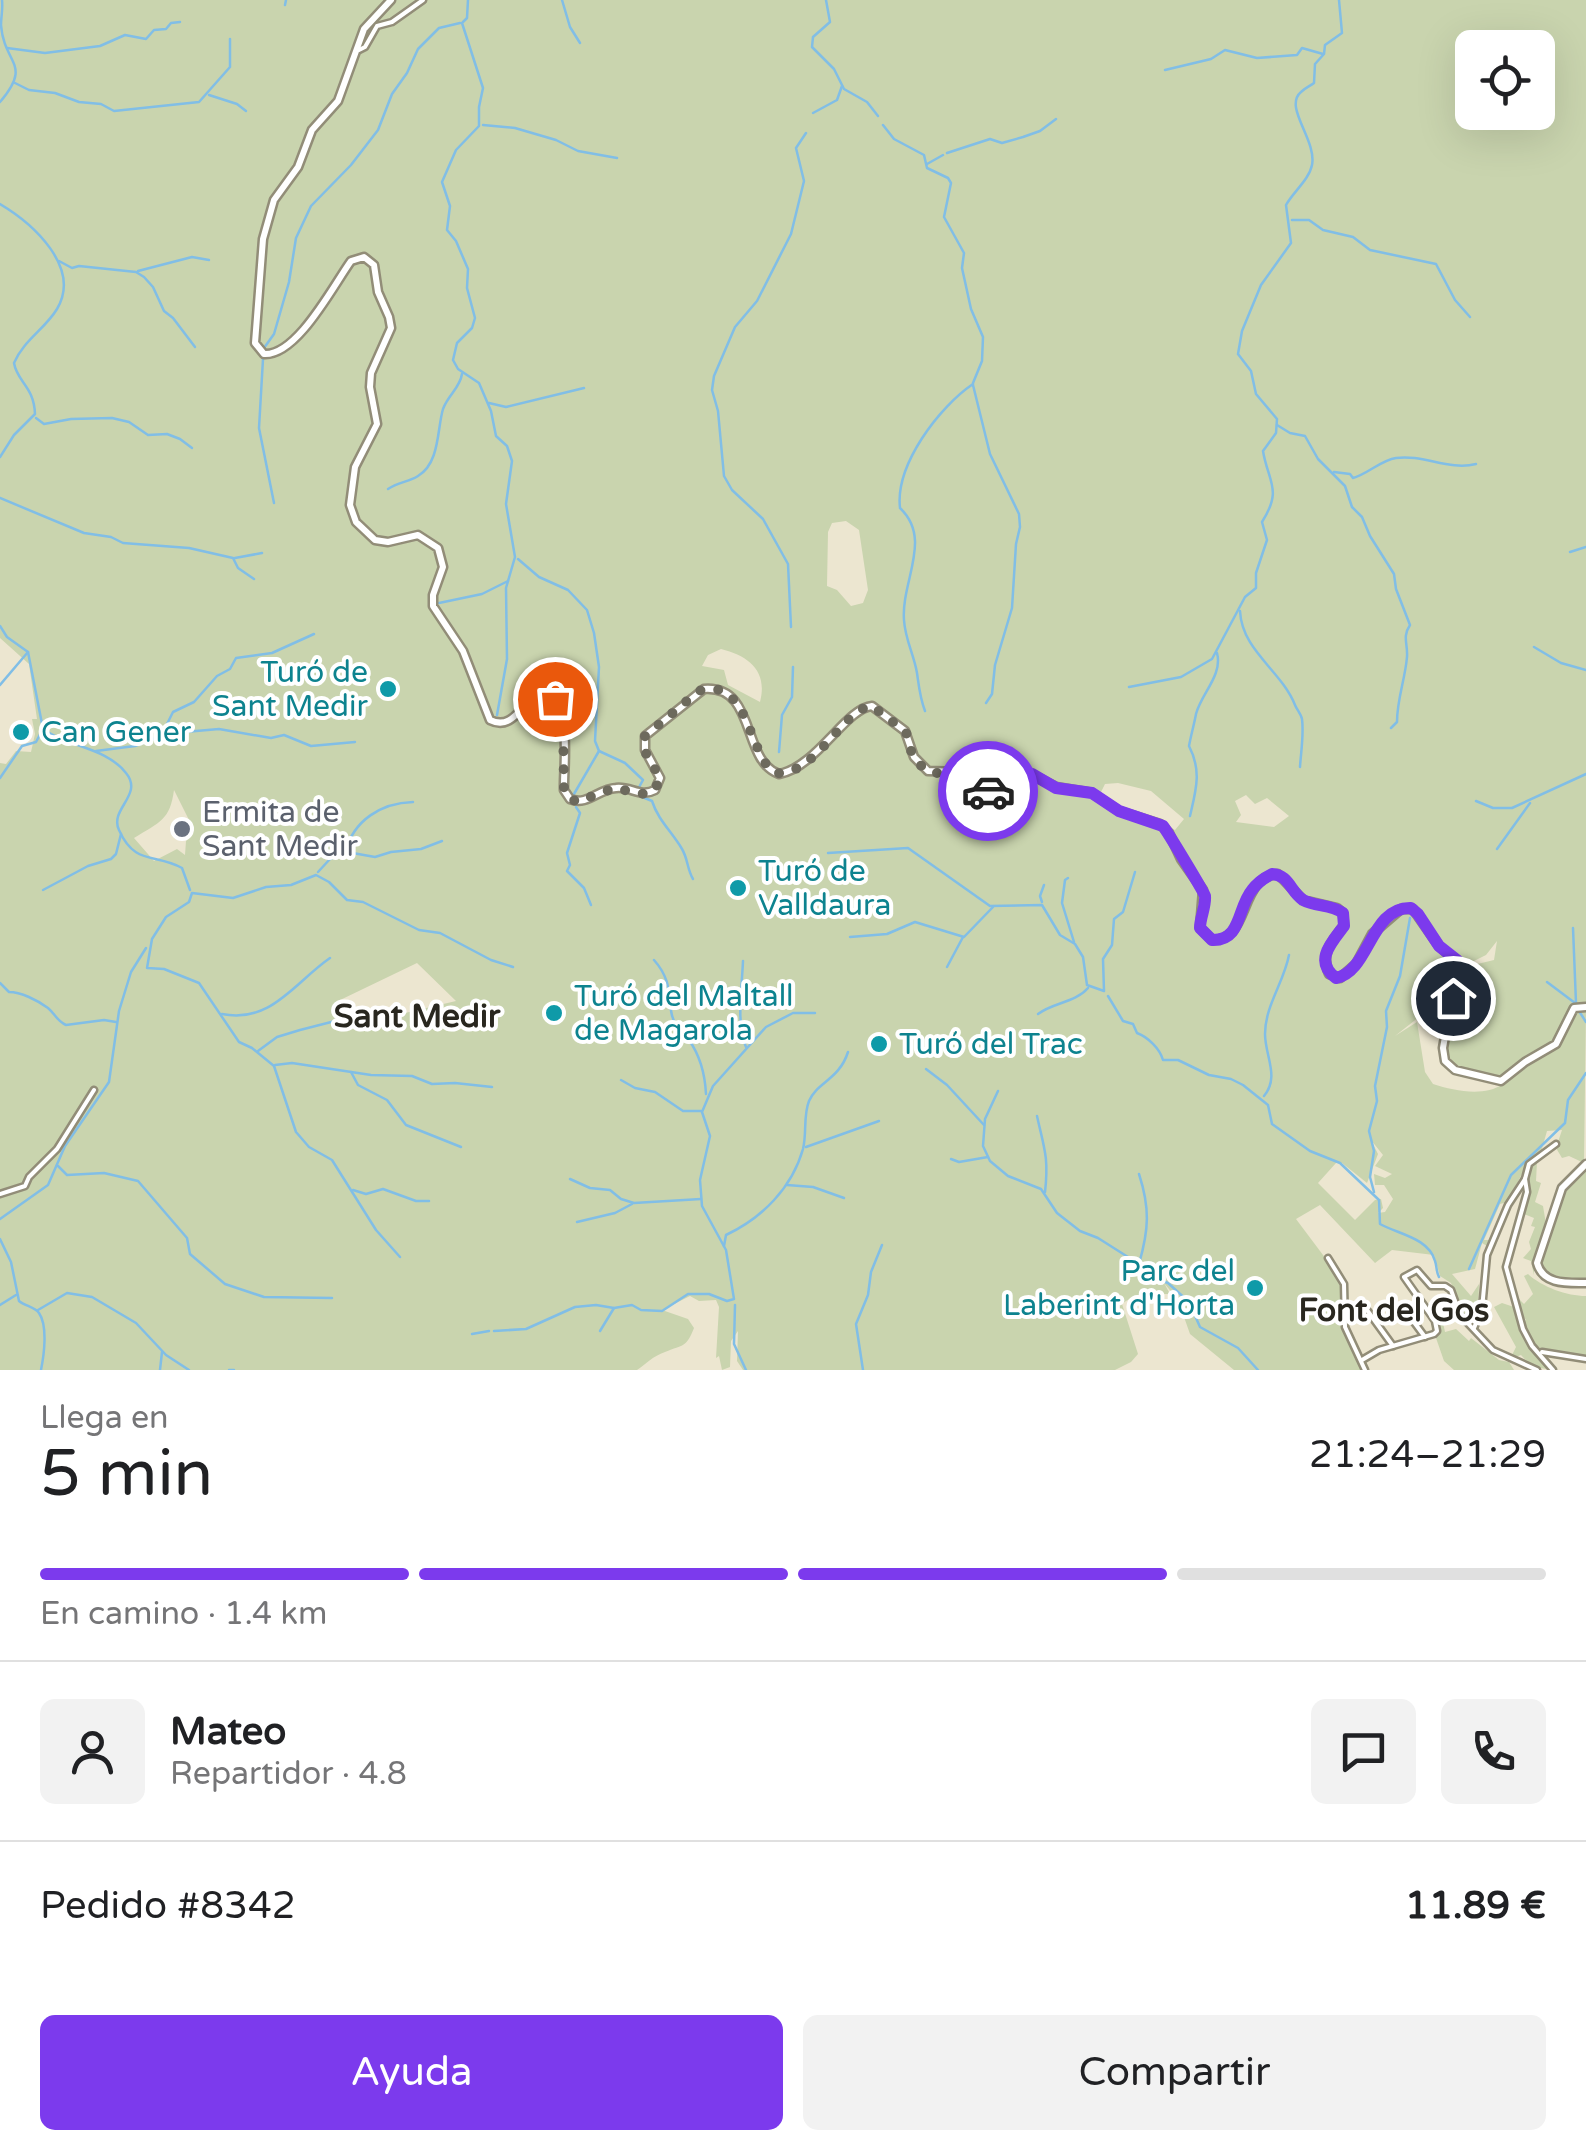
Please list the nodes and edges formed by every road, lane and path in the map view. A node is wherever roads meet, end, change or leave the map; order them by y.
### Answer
1 (391, 0) edge
2 (423, 0) edge
3 (357, 49) junction
4 (1586, 1007) edge
5 (92, 1093) dead end
6 (1556, 1144) dead end
7 (1586, 1164) edge
8 (1526, 1180) junction
9 (0, 1194) edge
10 (1328, 1258) dead end
11 (1586, 1283) edge
12 (1431, 1286) junction
13 (1419, 1297) junction
14 (1402, 1306) dead end
15 (1367, 1310) dead end
16 (1474, 1328) junction
17 (1426, 1337) junction
18 (1393, 1346) junction
19 (1540, 1354) junction
20 (1560, 1356) junction
21 (1545, 1359) junction
22 (1586, 1359) edge
23 (1362, 1360) junction
24 (1366, 1370) edge
25 (1537, 1370) edge
26 (1553, 1370) edge

1 - 3 street
2 - 3 street
3 - 4 street
5 - 9 street
6 - 8 street
7 - 11 street
8 - 16 street
8 - 19 street
10 - 23 street
12 - 13 street
12 - 13 street
12 - 16 street
13 - 17 street
14 - 17 street
15 - 18 street
16 - 25 street
17 - 18 street
18 - 23 street
19 - 20 street
19 - 21 street
20 - 21 street
20 - 22 street
21 - 26 street
23 - 24 street

